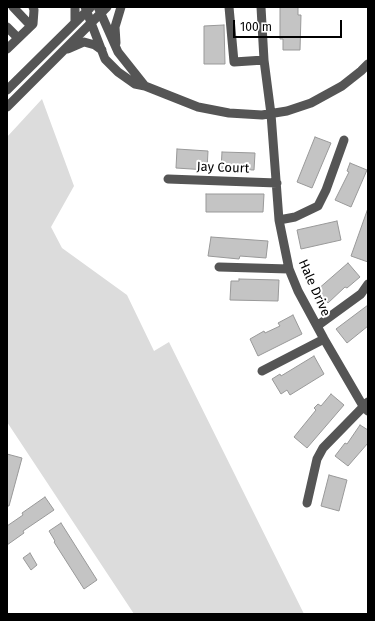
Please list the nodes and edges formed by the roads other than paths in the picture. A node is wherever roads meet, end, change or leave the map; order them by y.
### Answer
1 (13, 7) edge
2 (33, 7) edge
3 (74, 7) edge
4 (107, 7) edge
5 (121, 7) edge
6 (229, 7) edge
7 (261, 7) edge
8 (88, 8) edge
9 (99, 10) edge
10 (75, 22) junction
11 (91, 22) junction
12 (31, 26) junction
13 (7, 27) edge
14 (18, 38) junction
15 (7, 49) edge
16 (102, 50) junction
17 (118, 52) junction
18 (61, 53) junction
19 (264, 60) junction
20 (368, 64) edge
21 (145, 86) junction
22 (7, 90) edge
23 (7, 107) edge
24 (271, 114) junction
25 (344, 140) dead end
26 (168, 179) dead end
27 (277, 183) junction
28 (279, 220) junction
29 (219, 267) dead end
30 (289, 269) junction
31 (368, 284) edge
32 (317, 326) junction
33 (324, 339) junction
34 (262, 371) dead end
35 (366, 406) edge
36 (307, 503) dead end

1 - 12 street
2 - 12 street
3 - 10 street
4 - 9 street
5 - 17 street
6 - 19 street
7 - 19 street, Hale Drive
8 - 10 street
8 - 11 street
9 - 11 street
9 - 17 street
10 - 22 street
11 - 16 street
11 - 18 street
12 - 14 street
13 - 14 street
14 - 15 street
16 - 18 street
16 - 21 street
17 - 21 street
18 - 23 street
19 - 24 street, Hale Drive
20 - 24 street
21 - 24 street
24 - 27 street, Hale Drive
25 - 28 street
26 - 27 street, Jay Court
27 - 28 street, Hale Drive
28 - 30 street, Hale Drive
29 - 30 street
30 - 32 street, Hale Drive
31 - 32 street
32 - 33 street, Hale Drive
33 - 34 street
33 - 35 street, Hale Drive
35 - 36 street

